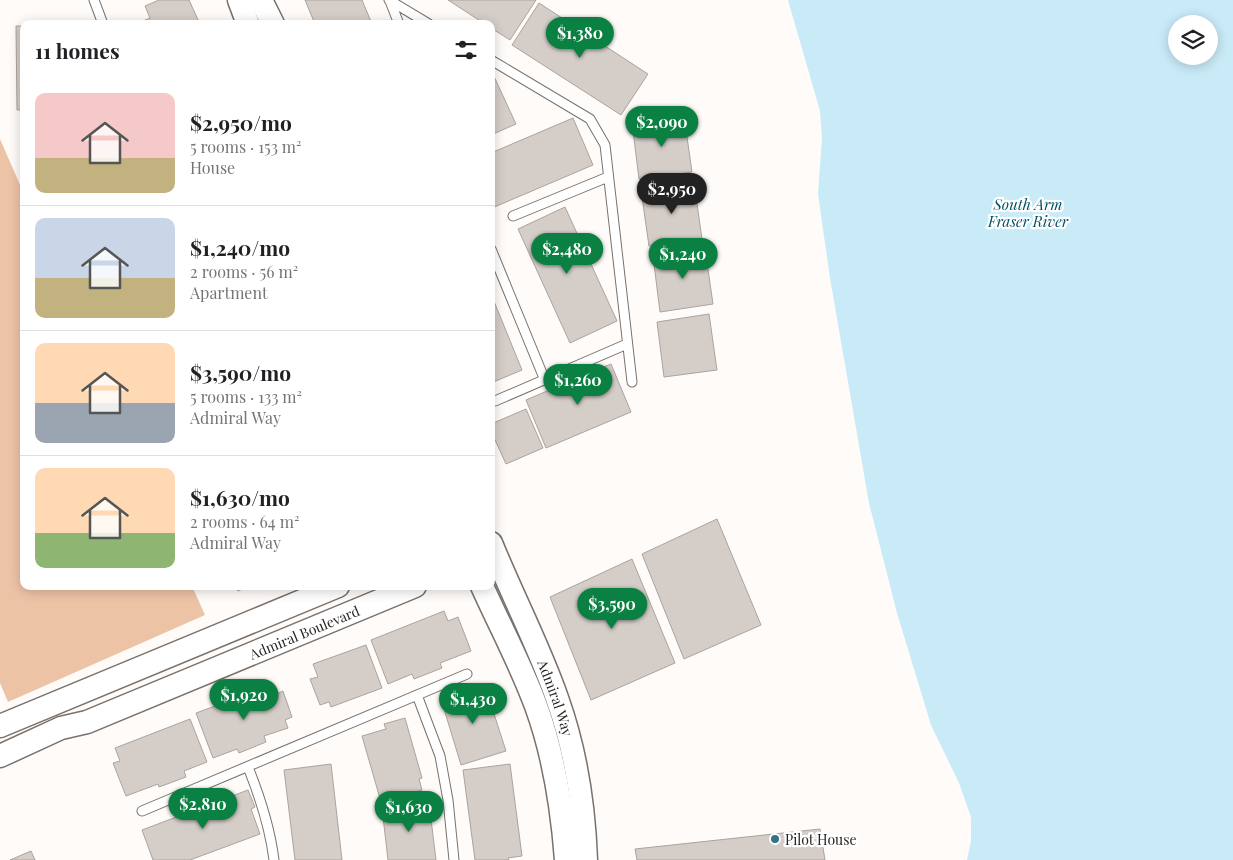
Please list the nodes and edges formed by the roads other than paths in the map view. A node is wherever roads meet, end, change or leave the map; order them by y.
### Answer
1 (94, 0) edge
2 (239, 0) edge
3 (261, 0) edge
4 (390, 0) edge
5 (102, 20) edge
6 (246, 20) edge
7 (271, 20) edge
8 (398, 20) edge
9 (422, 20) edge
10 (495, 62) edge
11 (608, 177) junction
12 (513, 216) dead end
13 (495, 259) edge
14 (627, 344) junction
15 (544, 378) junction
16 (632, 382) dead end
17 (495, 401) dead end
18 (495, 555) edge
19 (328, 590) edge
20 (405, 590) edge
21 (484, 590) edge
22 (467, 674) dead end
23 (417, 695) junction
24 (0, 726) edge
25 (560, 746) junction
26 (0, 756) edge
27 (248, 767) junction
28 (142, 811) dead end
29 (274, 860) edge
30 (454, 860) edge
31 (566, 860) edge
32 (586, 860) edge

1 - 5 lane
2 - 6 street
3 - 7 street
4 - 8 lane
4 - 9 lane
10 - 11 lane
11 - 12 lane
11 - 14 lane
13 - 15 lane
14 - 15 lane
14 - 16 lane
15 - 17 lane
18 - 25 street, Admiral Way
19 - 24 street
20 - 26 street, Admiral Boulevard
21 - 25 street, Admiral Way
22 - 23 lane
23 - 27 lane
23 - 30 lane
25 - 31 street, Admiral Way
25 - 32 street, Admiral Way
27 - 28 lane
27 - 29 lane

